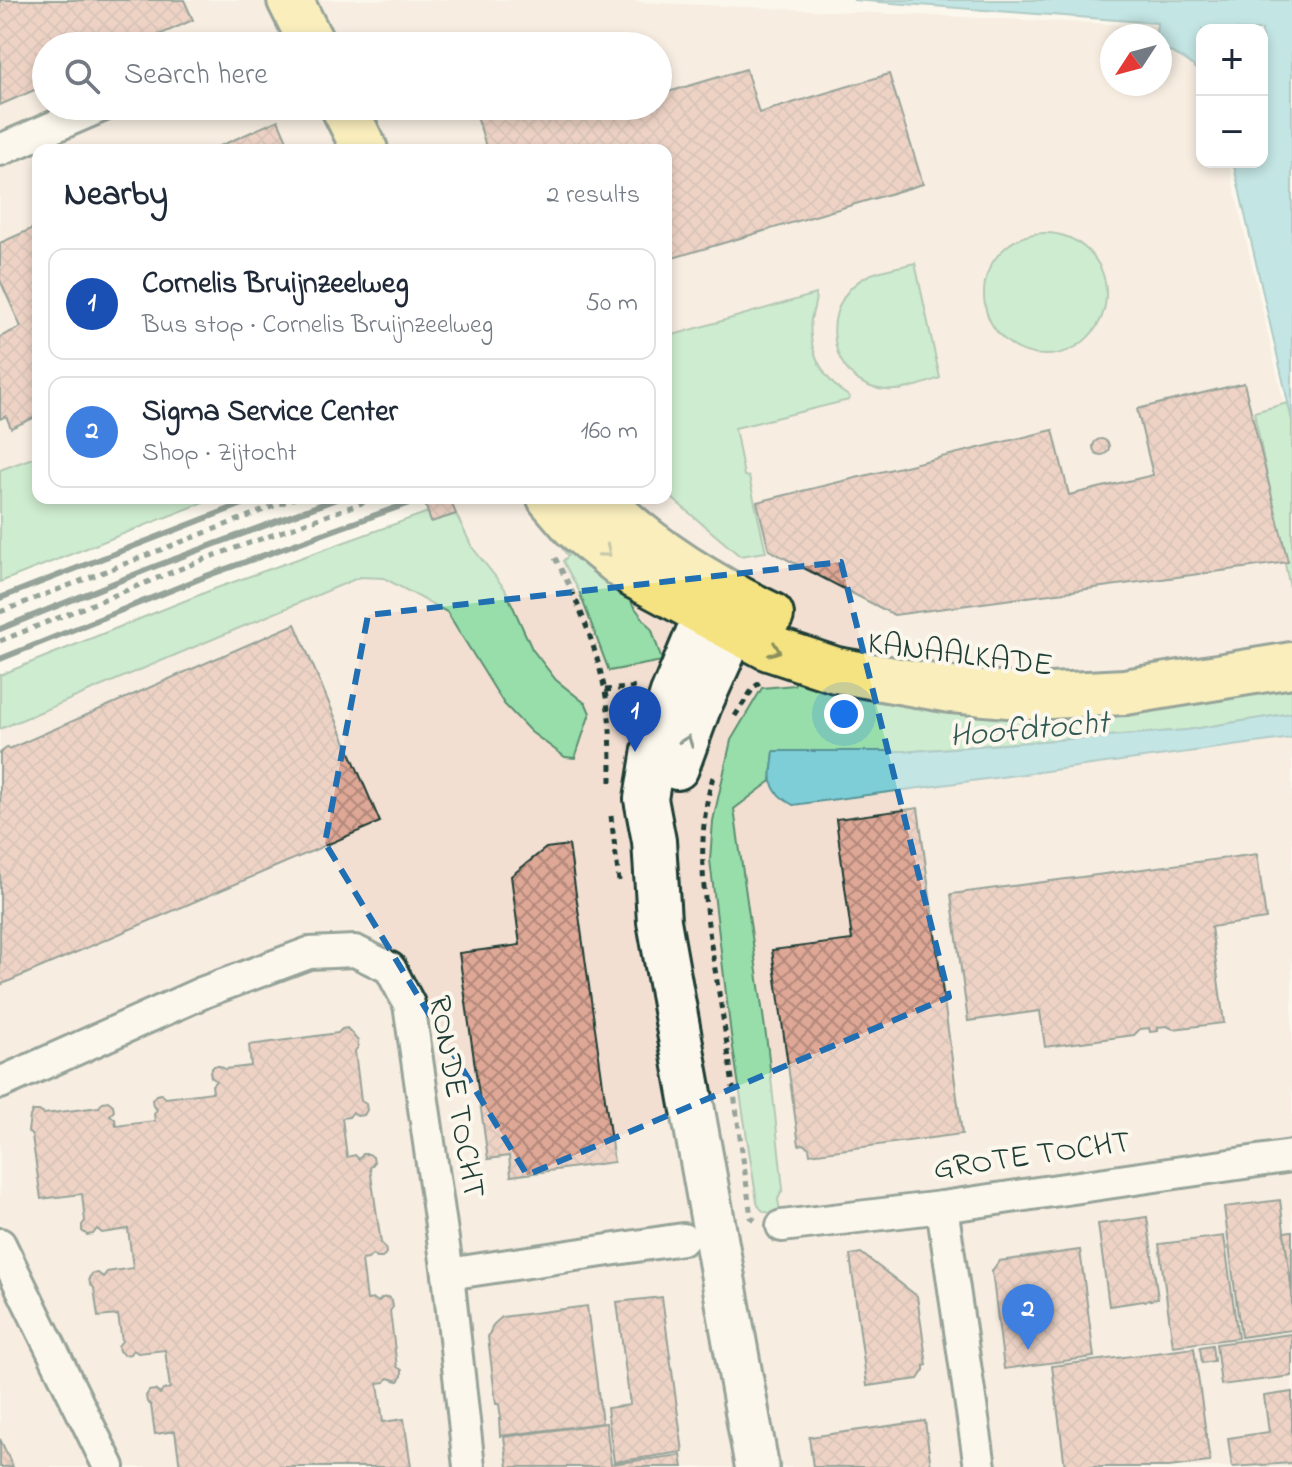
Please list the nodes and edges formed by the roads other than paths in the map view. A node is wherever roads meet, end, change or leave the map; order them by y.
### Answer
1 (290, 0) edge
2 (306, 32) edge
3 (70, 120) edge
4 (350, 120) edge
5 (362, 144) edge
6 (0, 150) edge
7 (555, 504) edge
8 (606, 504) edge
9 (723, 614) junction
10 (1292, 645) edge
11 (1292, 665) edge
12 (0, 1083) edge
13 (1292, 1156) edge
14 (942, 1207) junction
15 (782, 1226) road end
16 (683, 1239) dead end
17 (0, 1244) edge
18 (448, 1274) junction
19 (109, 1467) edge
20 (469, 1467) edge
21 (757, 1467) edge
22 (980, 1467) edge

1 - 2 main road
3 - 6 street
4 - 5 main road
7 -> 9 main road
8 - 9 main road
9 - 10 main road, KANAALKADE
9 -> 11 main road, KANAALKADE
9 - 21 main road
12 - 18 street, RONDE TOCHT
13 - 14 street, GROTE TOCHT
14 - 15 street, GROTE TOCHT
14 - 22 street
16 - 18 street
17 - 19 street
18 - 20 street, RONDE TOCHT

